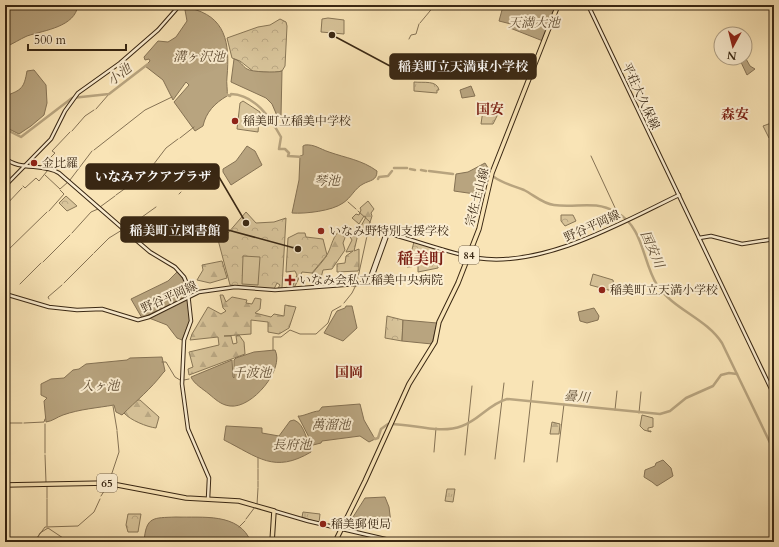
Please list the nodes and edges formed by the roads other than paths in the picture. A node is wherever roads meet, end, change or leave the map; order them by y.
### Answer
1 (180, 5) edge
2 (558, 5) edge
3 (588, 5) edge
4 (5, 158) edge
5 (26, 166) junction
6 (5, 186) edge
7 (679, 195) junction
8 (699, 238) junction
9 (774, 239) edge
10 (468, 256) junction
11 (5, 294) edge
12 (189, 297) junction
13 (774, 395) edge
14 (5, 485) edge
15 (208, 499) junction
16 (274, 511) junction
17 (342, 529) junction
18 (272, 542) edge
19 (335, 542) edge
20 (398, 542) edge

1 - 5 main road
2 - 10 main road, 宗佐土山線 / 84
3 - 7 main road, 平荘大久保線
4 - 5 main road
5 - 6 main road
5 - 12 main road
7 - 8 main road
7 - 10 main road, 野谷平岡線
8 - 9 main road
8 - 13 main road
10 - 12 main road, 野谷平岡線
10 - 17 main road, 宗佐土山線 / 84
11 - 12 main road, 野谷平岡線
12 - 15 main road
14 - 15 main road, 65
15 - 16 main road, 65
16 - 17 main road
16 - 18 main road
17 - 19 main road, 宗佐土山線 / 84
17 - 20 main road

